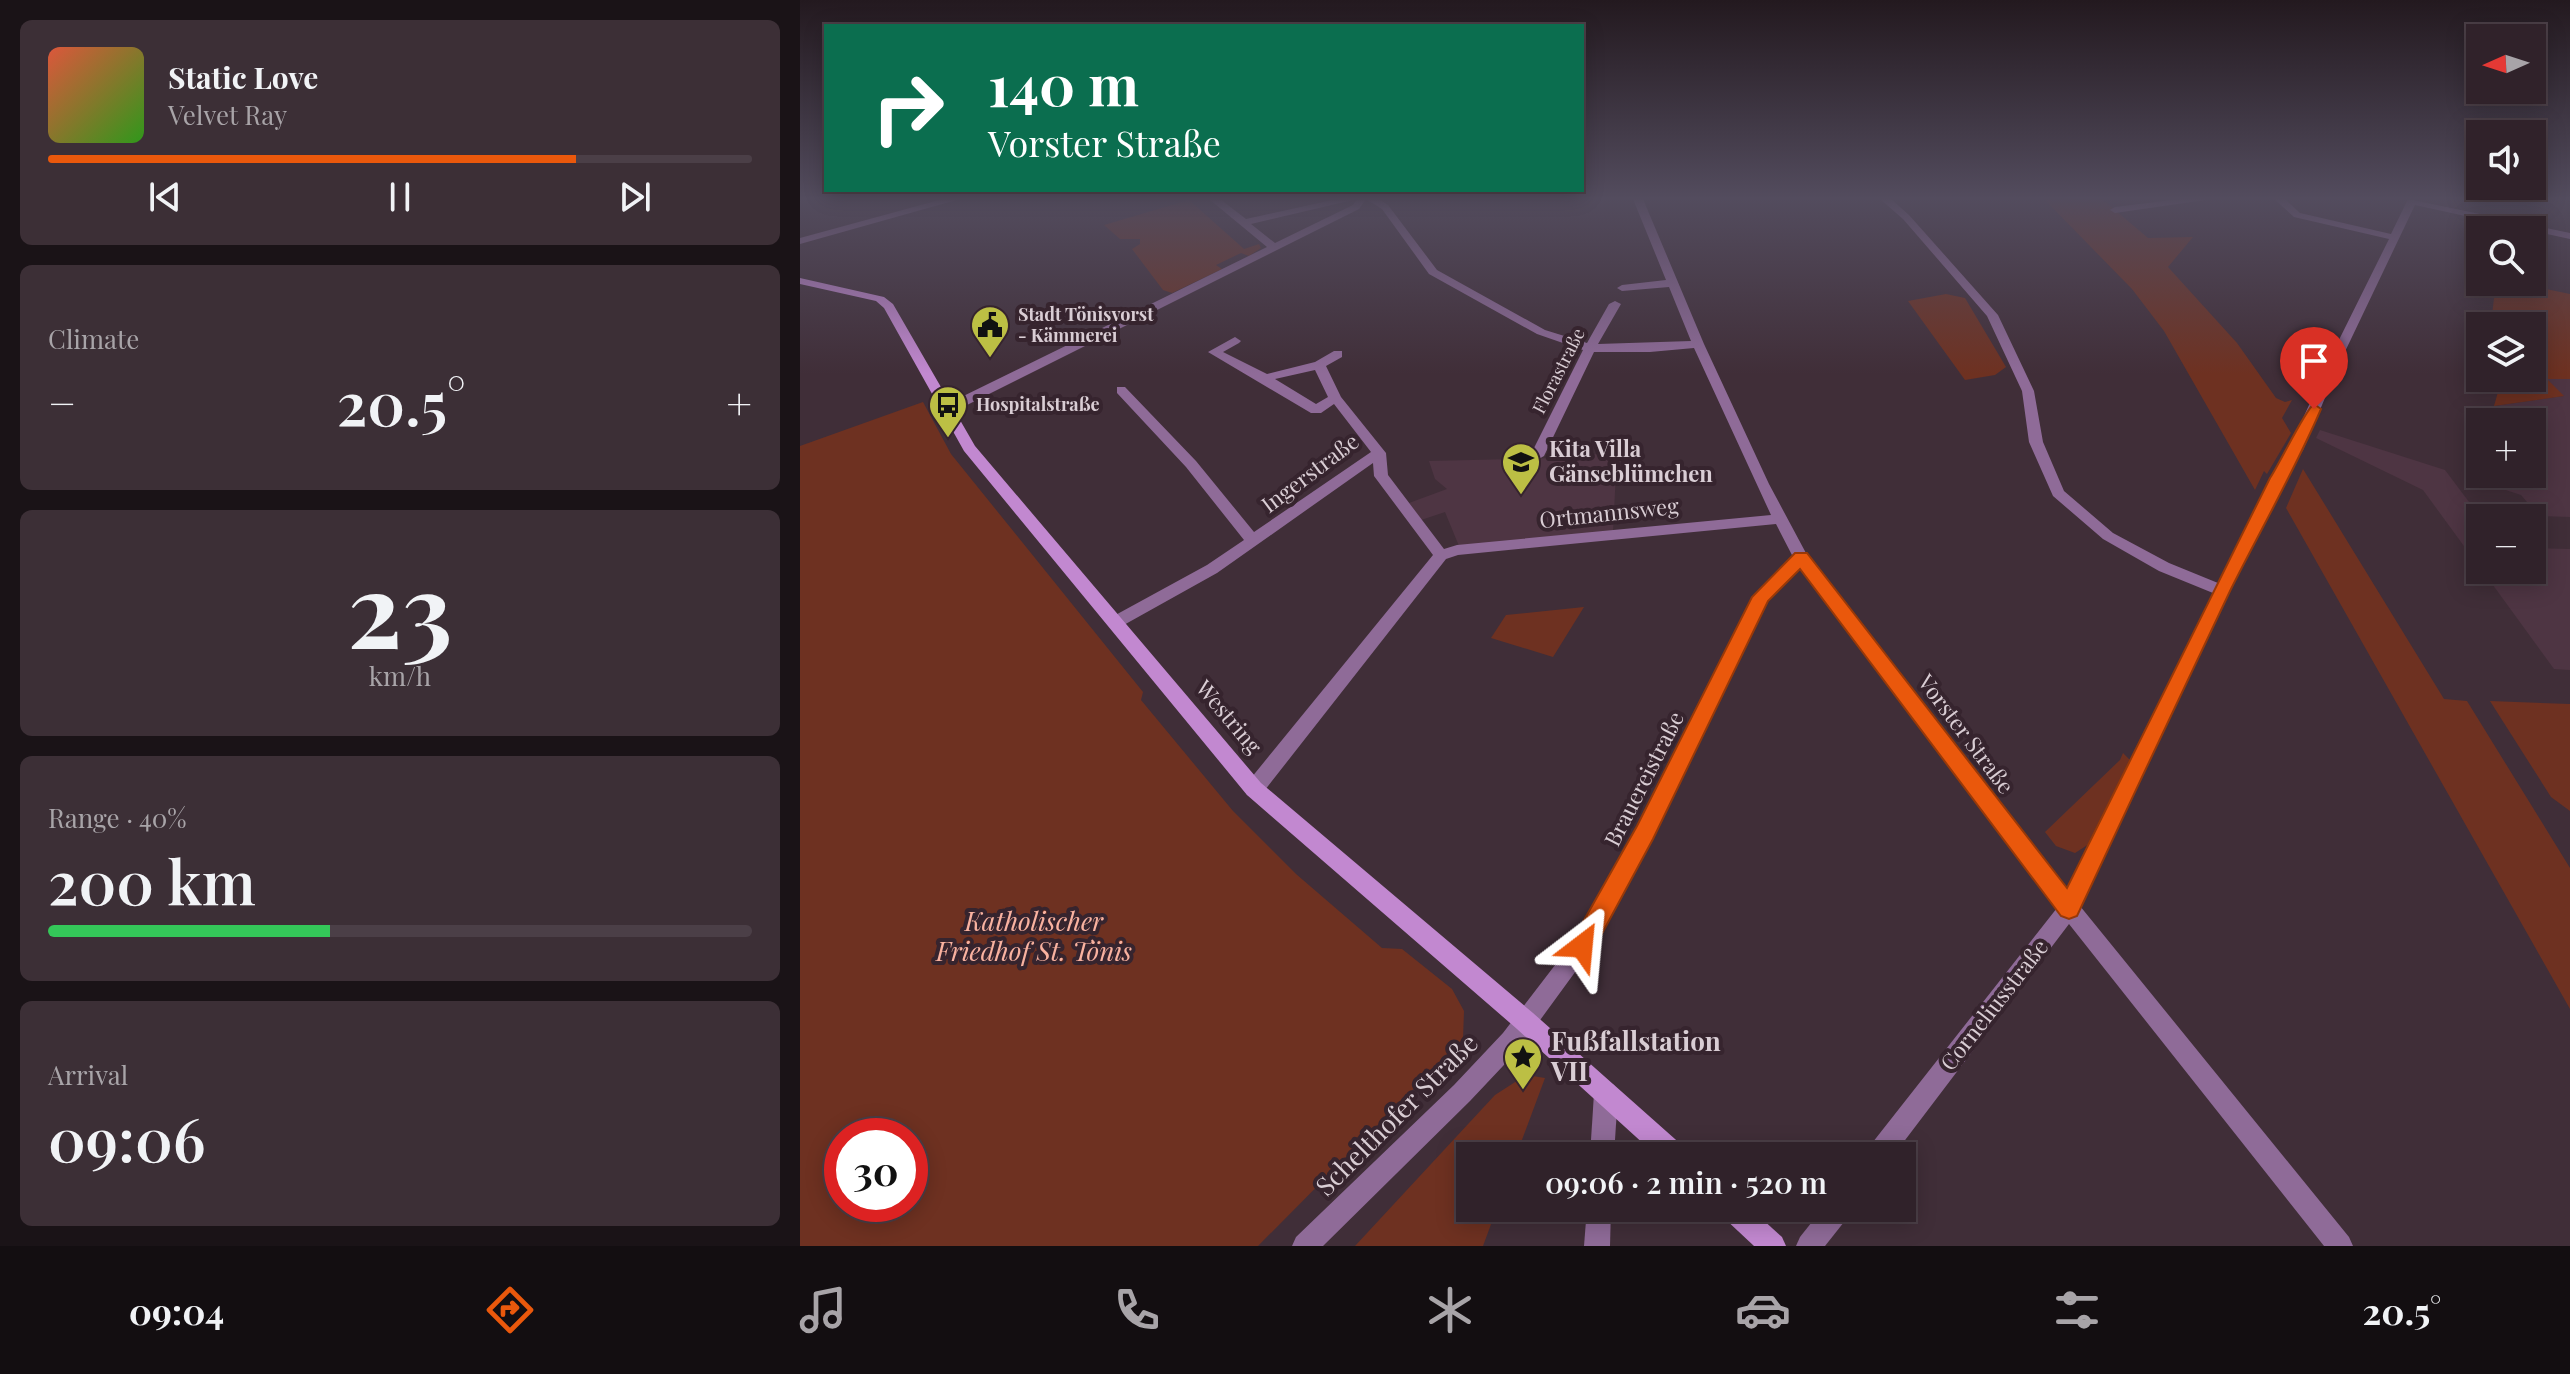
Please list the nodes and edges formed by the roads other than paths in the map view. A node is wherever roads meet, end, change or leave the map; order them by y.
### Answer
1 (1256, 257) edge
2 (1422, 257) edge
3 (1663, 257) edge
4 (1941, 257) edge
5 (2384, 257) edge
6 (800, 281) edge
7 (1674, 283) junction
8 (1622, 288) dead end
9 (1615, 304) dead end
10 (1235, 341) dead end
11 (1698, 344) junction
12 (1590, 348) junction
13 (1338, 354) dead end
14 (1319, 365) junction
15 (1265, 378) junction
16 (1121, 390) dead end
17 (1335, 398) junction
18 (948, 409) junction
19 (1379, 453) junction
20 (1537, 456) dead end
21 (1781, 519) junction
22 (1254, 542) junction
23 (1441, 555) junction
24 (1801, 558) junction
25 (2222, 591) junction
26 (1116, 622) junction
27 (1254, 789) junction
28 (2069, 908) junction
29 (1525, 1021) junction
30 (1606, 1093) junction
31 (1603, 1142) edge
32 (1660, 1142) edge
33 (1889, 1142) edge
34 (1598, 1222) edge
35 (1747, 1222) edge
36 (1828, 1222) edge
37 (1305, 1246) edge
38 (1597, 1246) edge
39 (1773, 1246) edge
40 (1809, 1246) edge
41 (2340, 1246) edge

1 - 18 street
2 - 12 street
3 - 7 street, Vorster Straße
4 - 25 street
5 - 25 street, Corneliusstraße
6 - 18 street, Westring
7 - 8 street
7 - 11 street, Vorster Straße
9 - 12 street, Florastraße
10 - 15 street, Ingerstraße
11 - 12 street
11 - 21 street, Vorster Straße
12 - 20 street, Florastraße
13 - 14 street
14 - 15 street
14 - 17 street, Ingerstraße
15 - 17 street, Ingerstraße
16 - 22 street, Ingerstraße
17 - 19 street, Ingerstraße
18 - 26 street, Westring
19 - 22 street, Ingerstraße
19 - 23 street
21 - 23 street, Ortmannsweg
21 - 24 street, Vorster Straße
22 - 26 street, Ingerstraße
23 - 27 street
24 - 28 street, Vorster Straße
24 - 29 street, Brauereistraße
25 - 28 street, Corneliusstraße
26 - 27 street, Westring
27 - 29 street, Westring
28 - 33 street, Corneliusstraße
28 - 41 street, Vorster Straße
29 - 30 street, Westring
29 - 37 street, Schelthofer Straße
30 - 31 street
30 - 32 street, Westring
34 - 38 street
35 - 39 street
36 - 40 street

